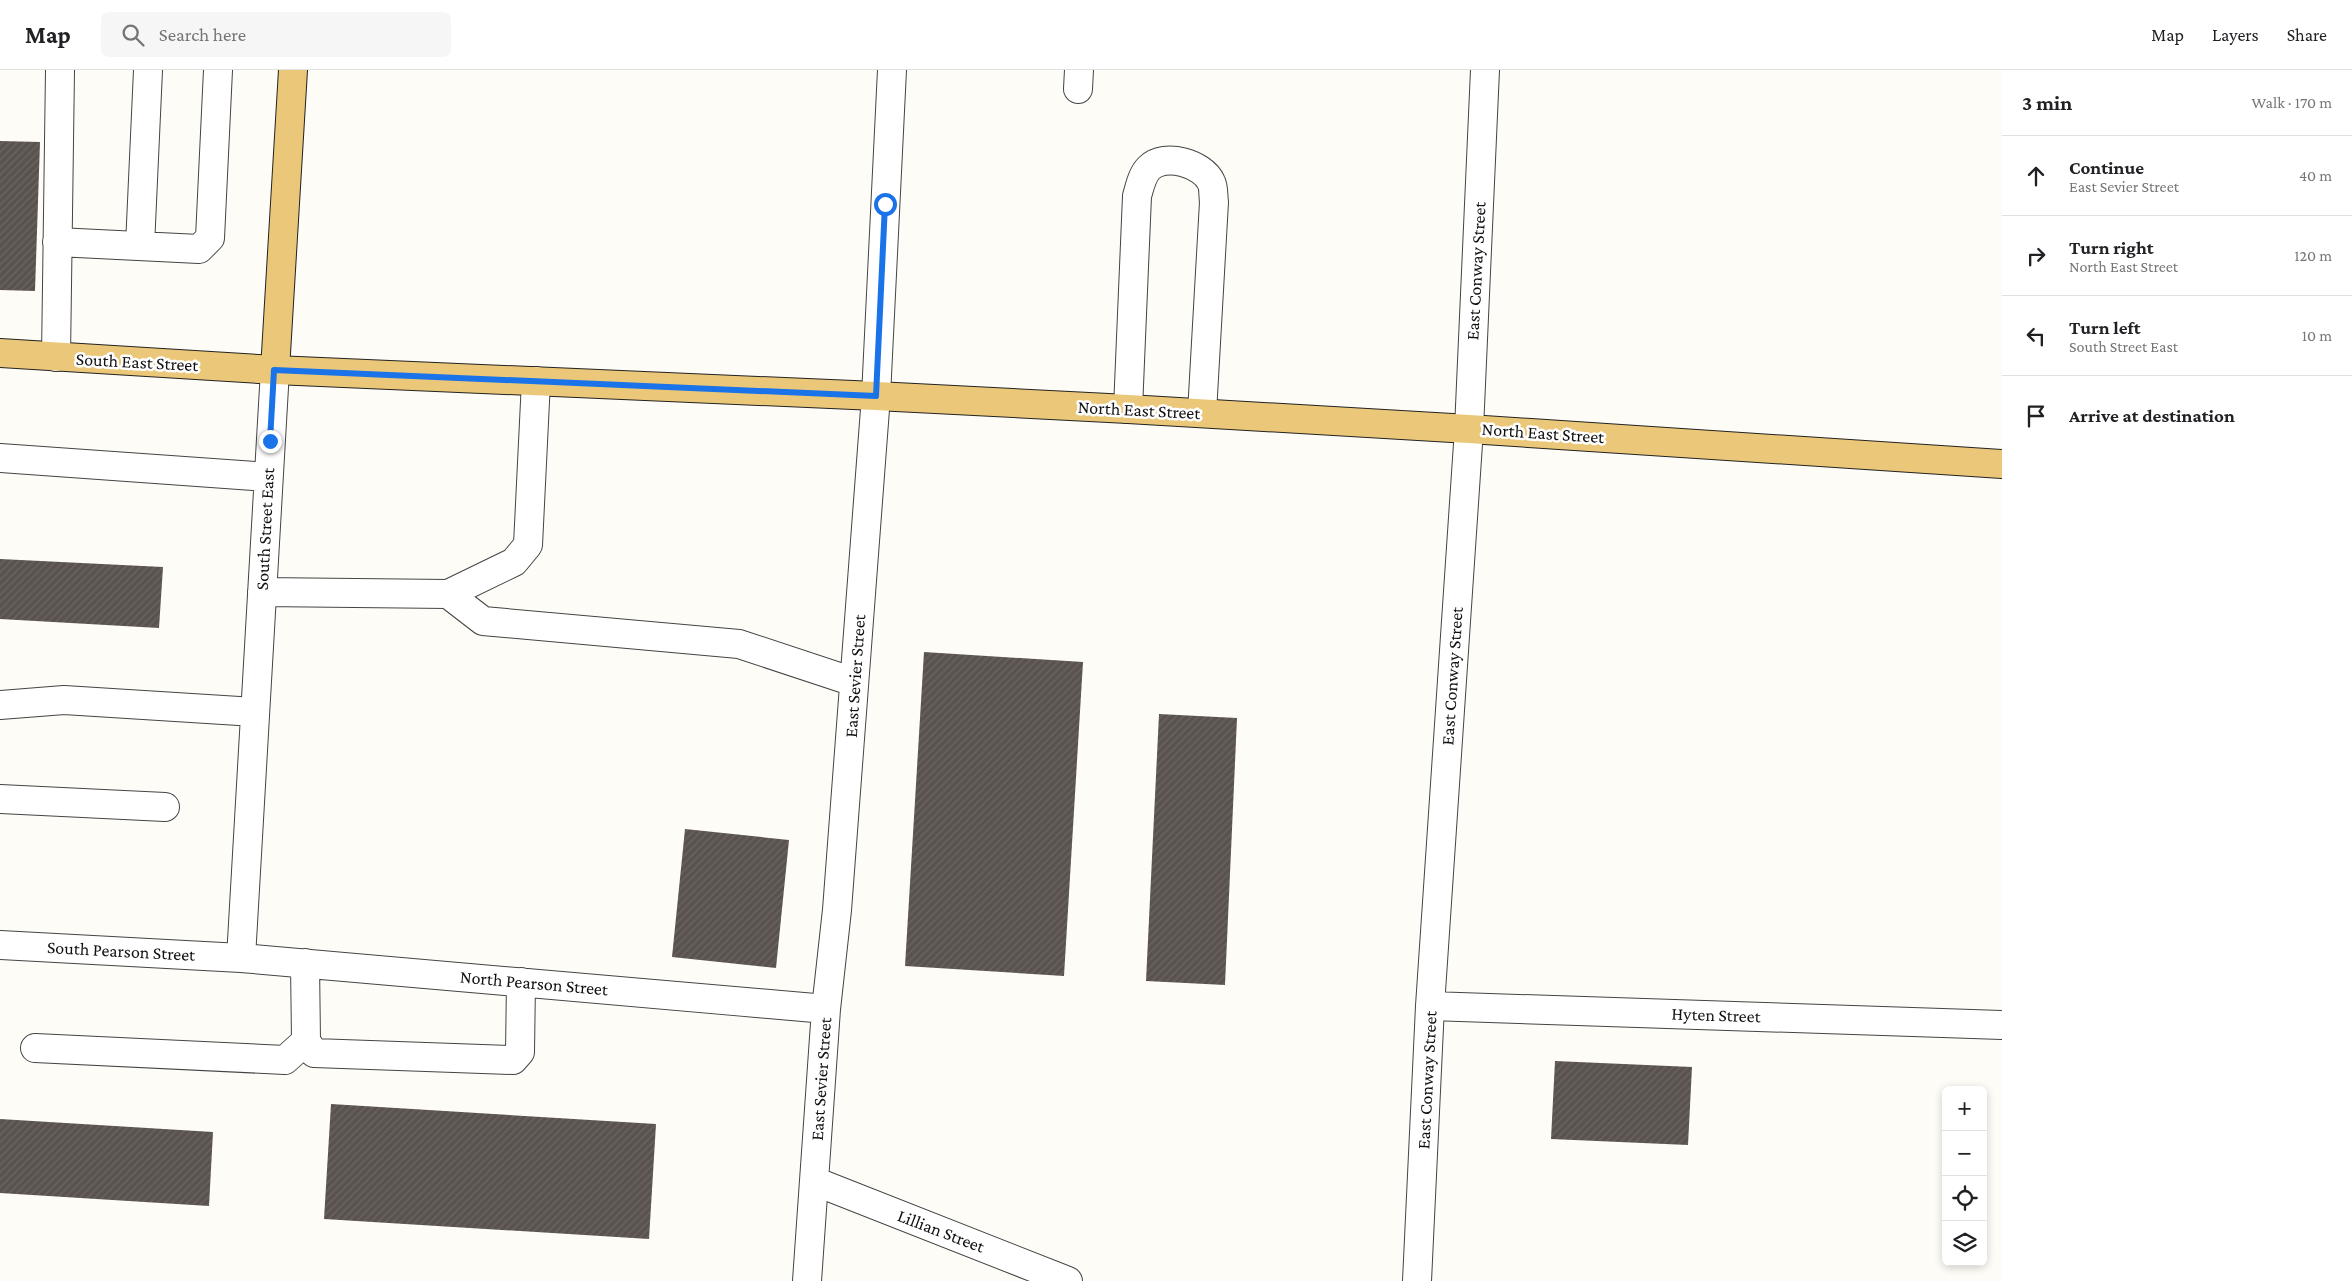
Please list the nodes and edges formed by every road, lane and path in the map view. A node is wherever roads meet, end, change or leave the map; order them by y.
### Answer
1 (60, 70) edge
2 (148, 70) edge
3 (218, 70) edge
4 (293, 70) edge
5 (892, 70) edge
6 (1485, 70) edge
7 (57, 242) junction
8 (140, 246) junction
9 (0, 353) edge
10 (56, 357) junction
11 (274, 370) junction
12 (536, 381) junction
13 (876, 396) junction
14 (1128, 409) junction
15 (1202, 414) junction
16 (1469, 428) junction
17 (0, 458) edge
18 (2002, 464) edge
19 (268, 477) junction
20 (262, 592) junction
21 (448, 594) junction
22 (854, 682) junction
23 (0, 705) edge
24 (256, 712) junction
25 (0, 799) edge
26 (166, 807) dead end
27 (0, 945) edge
28 (242, 958) junction
29 (305, 963) junction
30 (521, 982) junction
31 (1430, 1006) junction
32 (826, 1009) junction
33 (2002, 1025) edge
34 (306, 1041) junction
35 (35, 1048) dead end
36 (814, 1181) junction
37 (808, 1281) edge
38 (1068, 1281) edge
39 (1417, 1281) edge

1 - 7 street
2 - 8 street
3 - 8 street
4 - 11 main road, South Street East
5 - 13 street, East Sevier Street
6 - 16 street, East Conway Street
7 - 8 street
7 - 10 street
9 - 10 main road, South East Street
10 - 11 main road, South East Street
11 - 12 main road, North East Street
11 - 19 street, South Street East
12 - 13 main road, North East Street
12 - 21 street
13 - 14 main road, North East Street
13 - 22 street, East Sevier Street
14 - 15 main road, North East Street
14 - 15 street
15 - 16 main road, North East Street
16 - 18 main road, North East Street
16 - 31 street, East Conway Street
17 - 19 street
19 - 20 street, South Street East
20 - 21 street
20 - 24 street, South Street East
21 - 22 street
22 - 32 street, East Sevier Street
23 - 24 street
24 - 28 street, South Street East
25 - 26 street
27 - 28 street, South Pearson Street
28 - 29 street, North Pearson Street
29 - 30 street, North Pearson Street
29 - 34 street
30 - 32 street, North Pearson Street
30 - 34 street
31 - 33 street, Hyten Street
31 - 39 street, East Conway Street
32 - 36 street, East Sevier Street
34 - 35 street
36 - 37 street, East Sevier Street
36 - 38 street, Lillian Street

